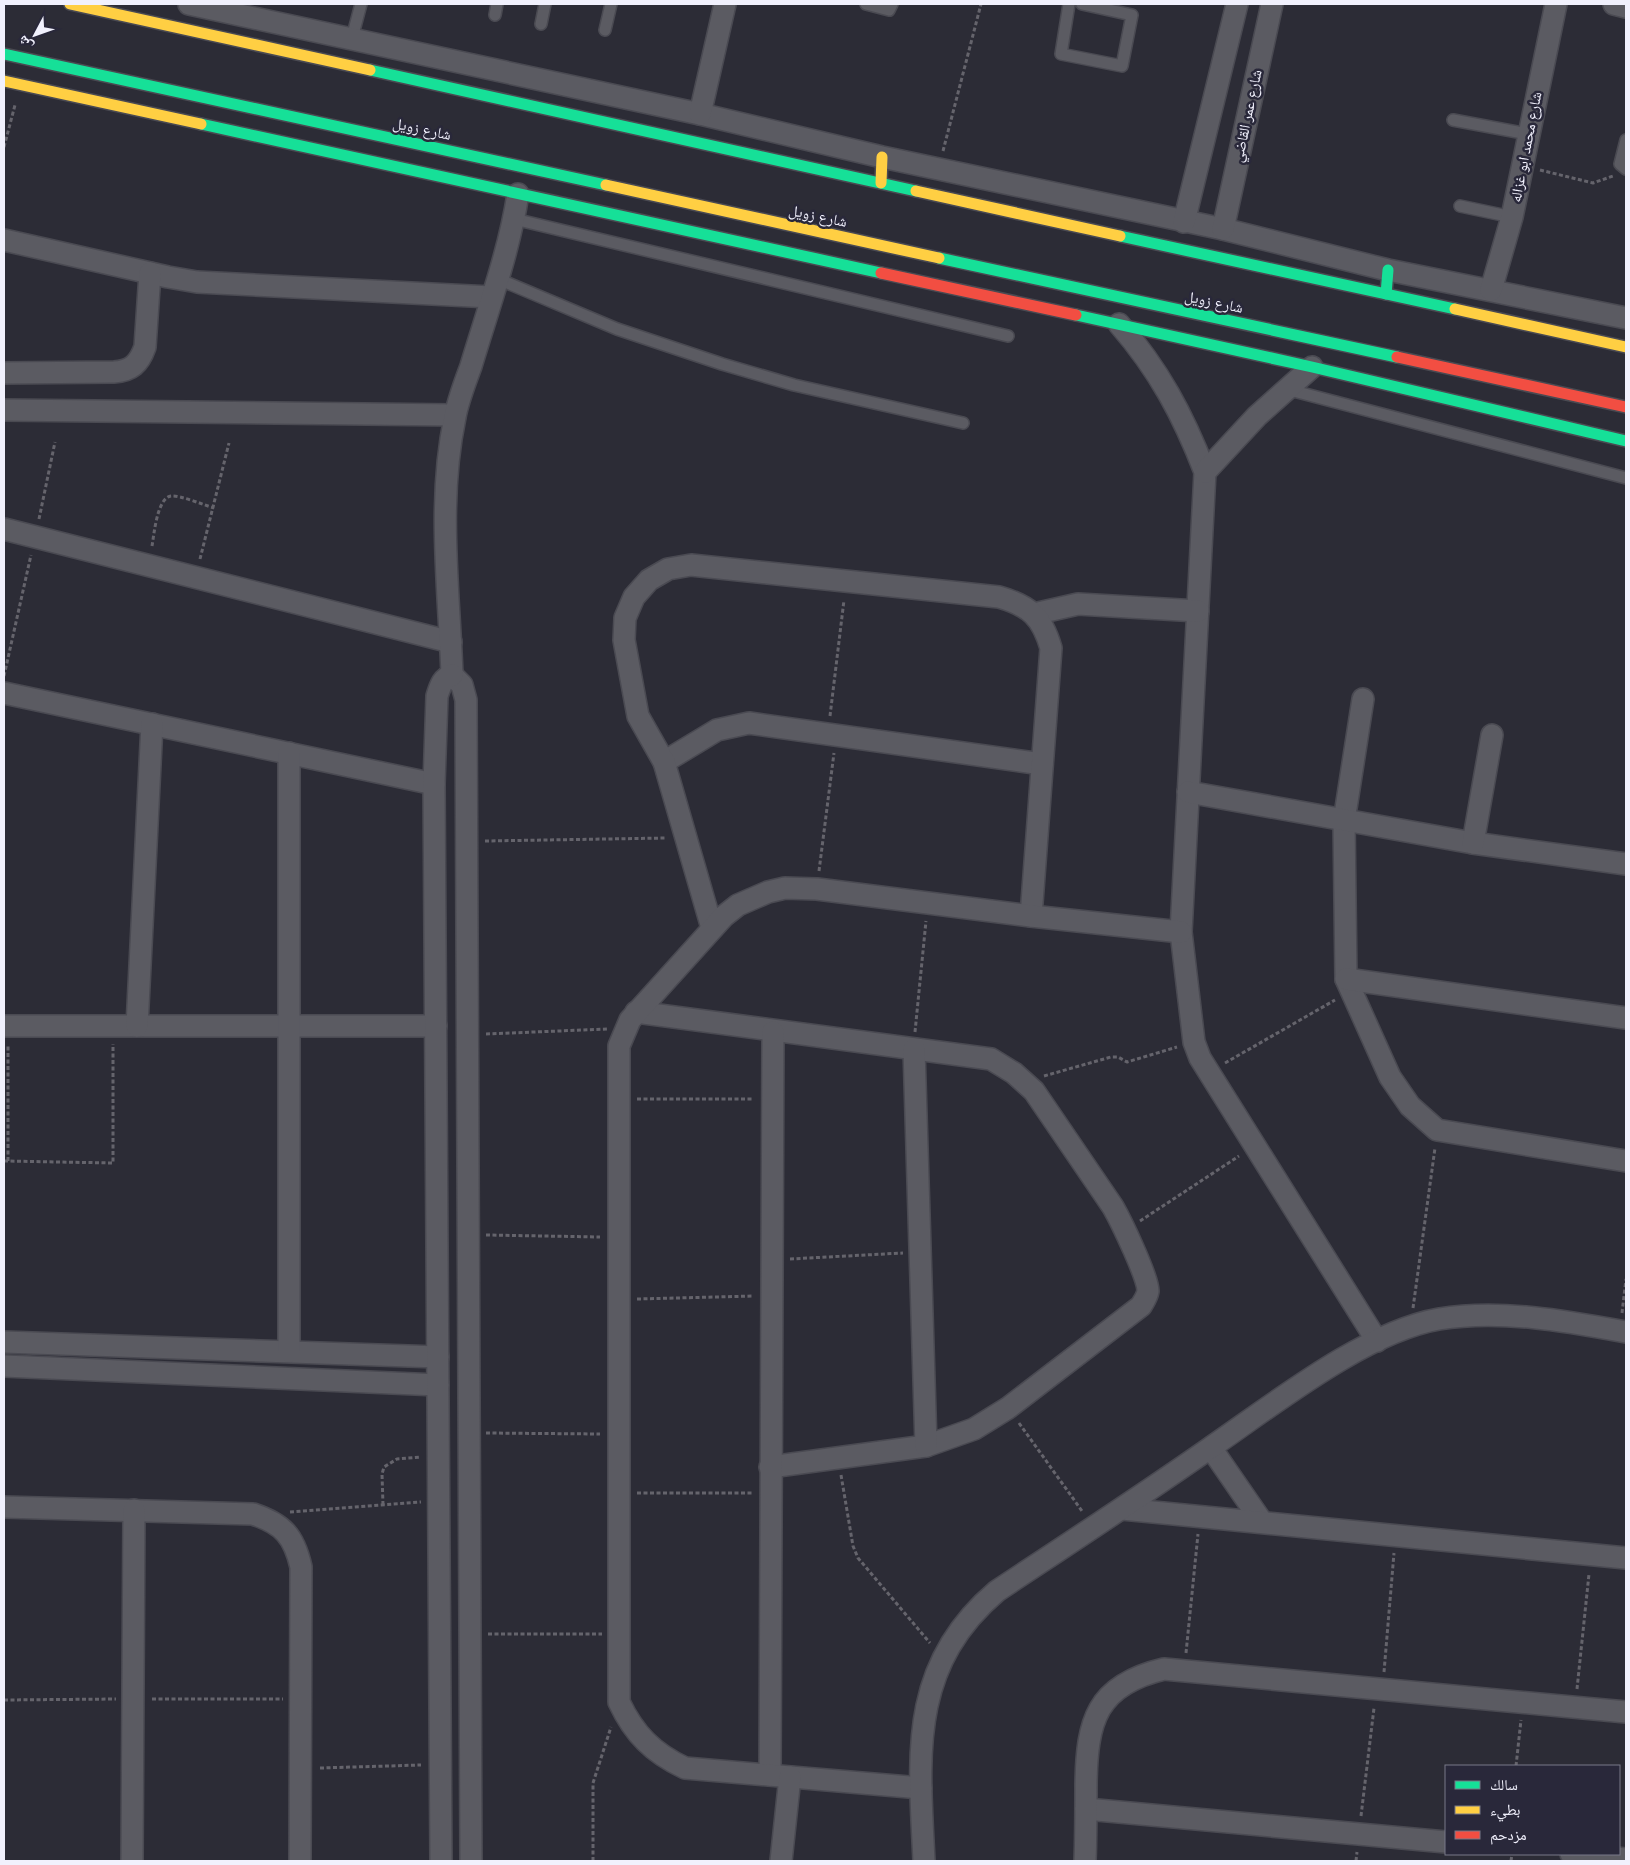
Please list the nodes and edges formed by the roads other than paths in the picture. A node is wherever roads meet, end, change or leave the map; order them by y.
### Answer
1 (70, 4) edge
2 (189, 4) edge
3 (361, 4) edge
4 (545, 4) edge
5 (611, 4) edge
6 (725, 4) edge
7 (866, 4) edge
8 (892, 4) edge
9 (1069, 4) edge
10 (1082, 4) edge
11 (1237, 4) edge
12 (1272, 4) edge
13 (1556, 4) edge
14 (1614, 4) edge
15 (83, 5) edge
16 (1100, 6) edge
17 (1626, 6) edge
18 (541, 24) dead end
19 (605, 30) dead end
20 (352, 38) junction
21 (4, 54) edge
22 (4, 81) edge
23 (700, 114) junction
24 (251, 120) junction
25 (1453, 120) dead end
26 (1528, 134) junction
27 (1626, 140) edge
28 (882, 157) junction
29 (1624, 168) edge
30 (881, 183) junction
31 (518, 194) junction
32 (1460, 206) dead end
33 (1512, 217) junction
34 (514, 220) junction
35 (1184, 222) junction
36 (1223, 229) junction
37 (4, 240) edge
38 (833, 248) junction
39 (1388, 270) junction
40 (150, 273) junction
41 (494, 288) junction
42 (1491, 290) junction
43 (1386, 294) junction
44 (1626, 318) edge
45 (1119, 324) junction
46 (1008, 336) dead end
47 (1626, 347) edge
48 (1312, 367) junction
49 (4, 373) edge
50 (1286, 389) junction
51 (4, 410) edge
52 (1626, 410) edge
53 (455, 415) junction
54 (964, 423) dead end
55 (1623, 438) edge
56 (1205, 472) junction
57 (1626, 478) edge
58 (4, 529) edge
59 (1198, 611) junction
60 (1034, 614) junction
61 (451, 642) junction
62 (452, 675) junction
63 (4, 693) edge
64 (1364, 699) dead end
65 (152, 724) junction
66 (1492, 735) dead end
67 (289, 753) junction
68 (664, 762) junction
69 (1042, 764) junction
70 (434, 784) junction
71 (1188, 792) junction
72 (1344, 821) junction
73 (1473, 843) junction
74 (1626, 864) edge
75 (1032, 916) junction
76 (712, 928) junction
77 (1180, 932) junction
78 (1348, 985) junction
79 (1626, 1018) edge
80 (630, 1020) junction
81 (6, 1026) edge
82 (137, 1026) junction
83 (289, 1026) junction
84 (436, 1026) junction
85 (773, 1032) junction
86 (914, 1049) junction
87 (1626, 1161) edge
88 (437, 1222) junction
89 (468, 1228) junction
90 (1623, 1331) edge
91 (1377, 1340) junction
92 (4, 1342) edge
93 (289, 1351) junction
94 (438, 1357) junction
95 (4, 1366) edge
96 (438, 1385) junction
97 (926, 1446) junction
98 (1211, 1448) junction
99 (770, 1467) junction
100 (4, 1507) edge
101 (1122, 1509) junction
102 (134, 1510) junction
103 (439, 1511) junction
104 (468, 1522) junction
105 (1262, 1522) junction
106 (1626, 1558) edge
107 (1626, 1712) edge
108 (780, 1776) junction
109 (921, 1788) junction
110 (1086, 1809) junction
111 (1445, 1842) edge
112 (1582, 1855) edge
113 (1626, 1859) edge
114 (132, 1861) edge
115 (300, 1861) edge
116 (441, 1861) edge
117 (471, 1861) edge
118 (781, 1861) edge
119 (924, 1861) edge
120 (1085, 1861) edge

1 - 15 main road
2 - 20 street
3 - 20 lane
4 - 18 lane
5 - 19 lane
6 - 23 street
7 - 8 lane
9 - 16 lane
10 - 16 lane
11 - 35 street
12 - 36 street, شارع عمر القاضي
13 - 26 street, شارع محمد ابو غزاله
14 - 17 street
15 - 30 main road
20 - 23 street
21 - 24 main road, شارع زويل
22 - 24 main road
23 - 28 street
24 - 31 main road
24 - 38 main road, شارع زويل
25 - 26 lane
26 - 33 street, شارع محمد ابو غزاله
27 - 29 lane
28 - 30 main road
28 - 35 street
30 - 43 main road
31 - 34 street
31 - 38 main road
32 - 33 lane
33 - 42 street, شارع محمد ابو غزاله
34 - 41 street
34 - 46 lane
35 - 36 street
36 - 39 street
37 - 40 street
38 - 45 main road
38 - 52 main road, شارع زويل
39 - 42 street
39 - 43 main road
40 - 41 street
40 - 49 street
41 - 53 street
41 - 54 lane
42 - 44 street
43 - 47 main road
45 - 48 main road
45 - 56 street
48 - 50 street
48 - 55 main road
50 - 56 street
50 - 57 lane
51 - 53 street
53 - 61 street
56 - 59 street
58 - 61 street
59 - 60 street
59 - 71 street
60 - 68 street
60 - 69 street
61 - 62 street
62 - 70 street
62 - 89 street
63 - 65 street
64 - 72 street
65 - 67 street
65 - 82 street
66 - 73 street
67 - 70 street
67 - 83 street
68 - 69 street
68 - 76 street
69 - 75 street
70 - 84 street
71 - 72 street
71 - 77 street
72 - 73 street
72 - 78 street
73 - 74 street
75 - 76 street
75 - 77 street
76 - 80 street
77 - 91 street
78 - 79 street
78 - 87 street
80 - 85 street
80 - 108 street
81 - 82 street
82 - 83 street
83 - 84 street
83 - 93 street
84 - 88 street
85 - 86 street
85 - 99 street
86 - 97 street
86 - 97 street
88 - 89 street
88 - 94 street
89 - 104 street
90 - 91 street
91 - 98 street
92 - 93 street
93 - 94 street
94 - 96 street
95 - 96 street
96 - 103 street
97 - 99 street
98 - 101 street
98 - 105 street
99 - 108 street
100 - 102 street
101 - 105 street
101 - 109 street
102 - 114 street
102 - 115 street
103 - 104 street
103 - 116 street
104 - 117 street
105 - 106 street
107 - 110 street
108 - 109 street
108 - 118 street
109 - 119 street
110 - 111 street
110 - 120 street
112 - 113 street

